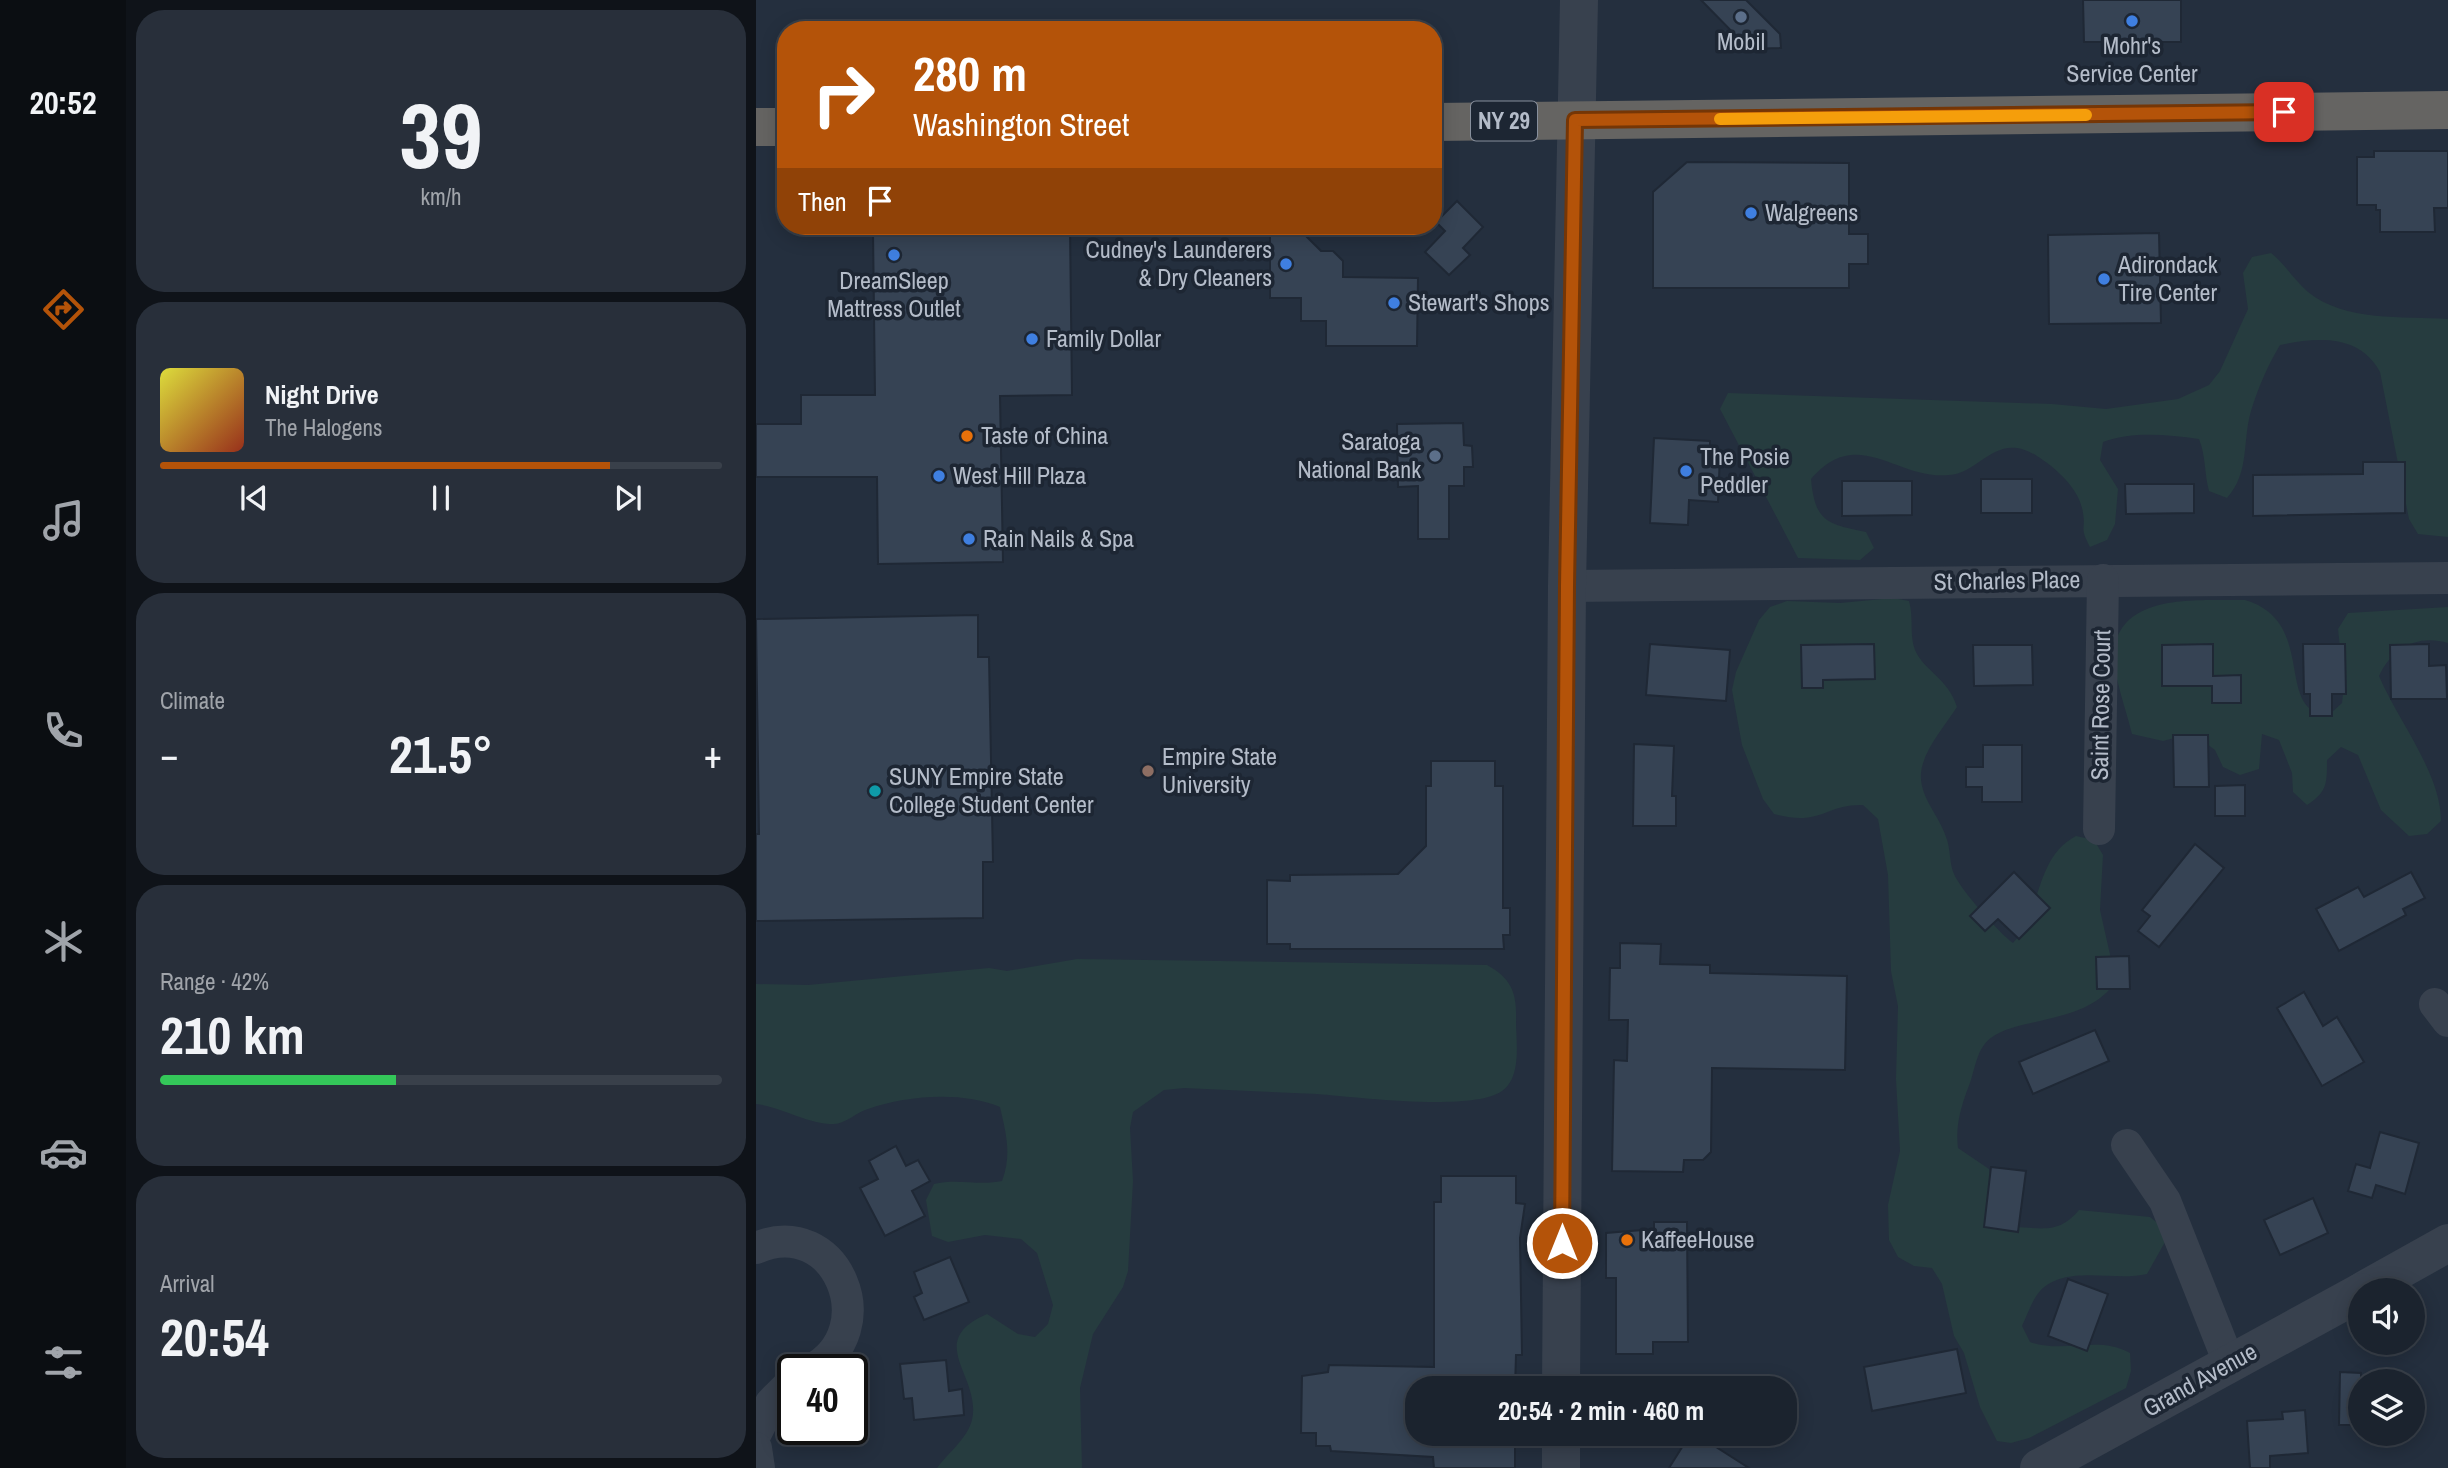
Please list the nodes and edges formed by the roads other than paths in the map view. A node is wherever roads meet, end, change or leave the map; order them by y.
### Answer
1 (1579, 0) edge
2 (2448, 110) edge
3 (1575, 120) junction
4 (1442, 122) edge
5 (756, 127) edge
6 (777, 127) edge
7 (2448, 578) edge
8 (2103, 580) junction
9 (1567, 586) junction
10 (2099, 829) dead end
11 (2126, 1145) dead end
12 (2448, 1243) edge
13 (756, 1248) edge
14 (2385, 1278) edge
15 (2348, 1299) edge
16 (830, 1354) edge
17 (2230, 1365) junction
18 (1561, 1376) edge
19 (777, 1397) edge
20 (756, 1433) edge
21 (1561, 1446) edge
22 (756, 1448) edge
23 (758, 1468) edge
24 (1561, 1468) edge
25 (2039, 1468) edge

1 - 3 street
2 - 3 highway, NY 29
3 - 4 highway, NY 29
3 - 9 street
5 - 6 highway
7 - 8 street, St Charles Place
8 - 9 street, St Charles Place
8 - 10 street, Saint Rose Court
9 - 18 street
11 - 17 street
12 - 14 street, Grand Avenue
13 - 16 street
15 - 17 street, Grand Avenue
17 - 25 street, Grand Avenue
19 - 20 street
21 - 24 street
22 - 23 street

